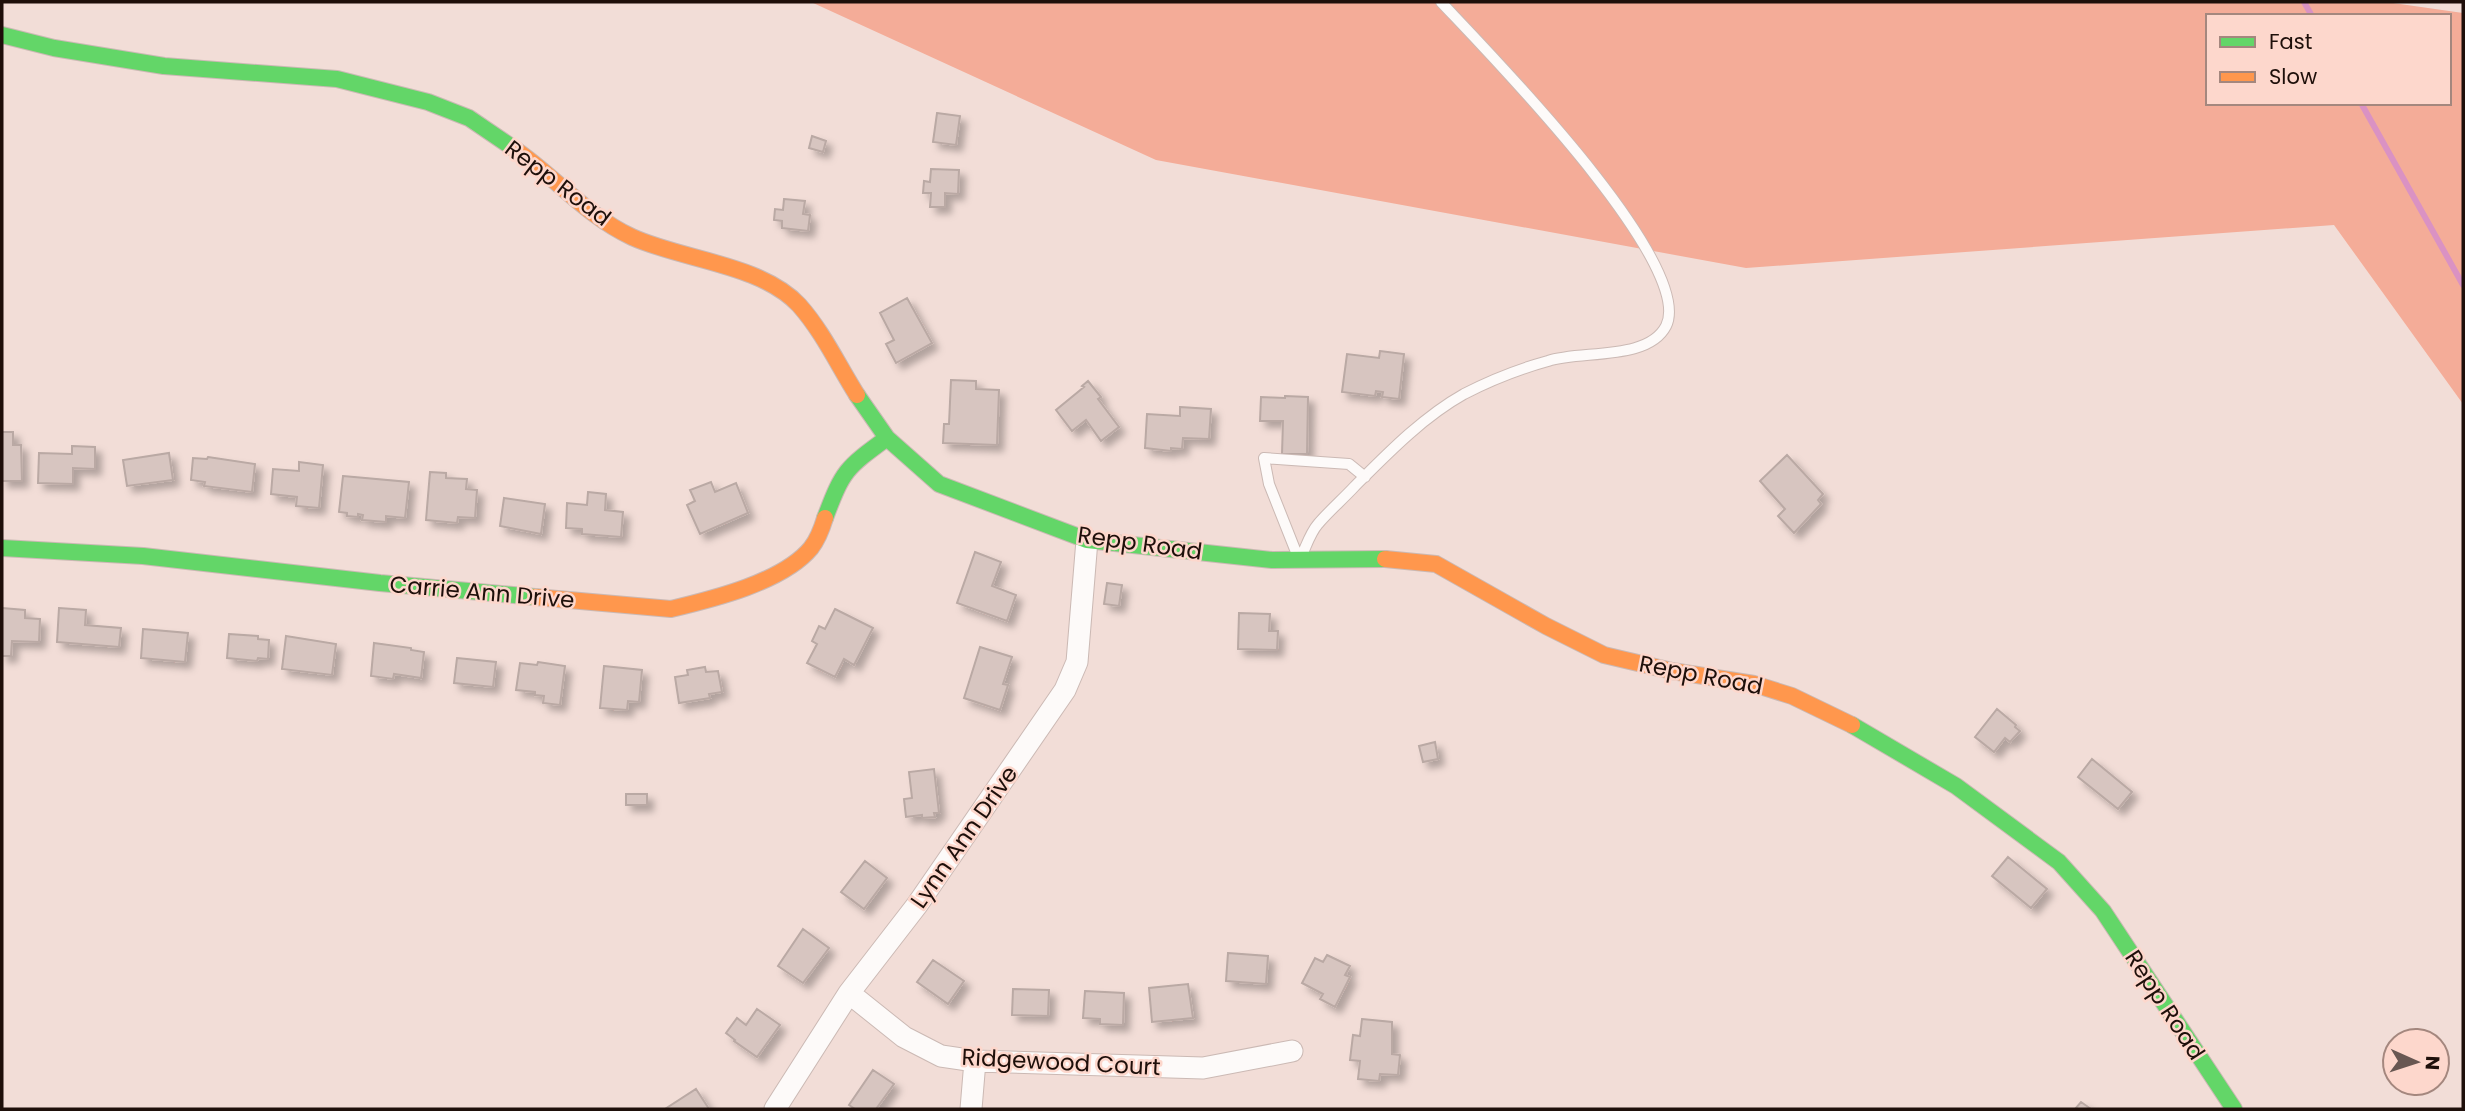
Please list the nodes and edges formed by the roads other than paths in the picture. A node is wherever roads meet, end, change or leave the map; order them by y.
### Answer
1 (1441, 2) edge
2 (2, 35) edge
3 (887, 438) junction
4 (1365, 477) junction
5 (1087, 540) junction
6 (2, 548) edge
7 (1300, 560) junction
8 (849, 993) junction
9 (1292, 1051) dead end
10 (975, 1061) junction
11 (775, 1109) edge
12 (971, 1109) edge
13 (2234, 1109) edge

1 - 4 lane
2 - 3 street, Repp Road
3 - 5 street, Repp Road
3 - 6 street, Carrie Ann Drive
4 - 7 lane
4 - 7 lane
5 - 7 street, Repp Road
5 - 8 street, Lynn Ann Drive
7 - 13 street, Repp Road
8 - 10 street, Ridgewood Court
8 - 11 street, Lynn Ann Drive
9 - 10 street, Ridgewood Court
10 - 12 street

